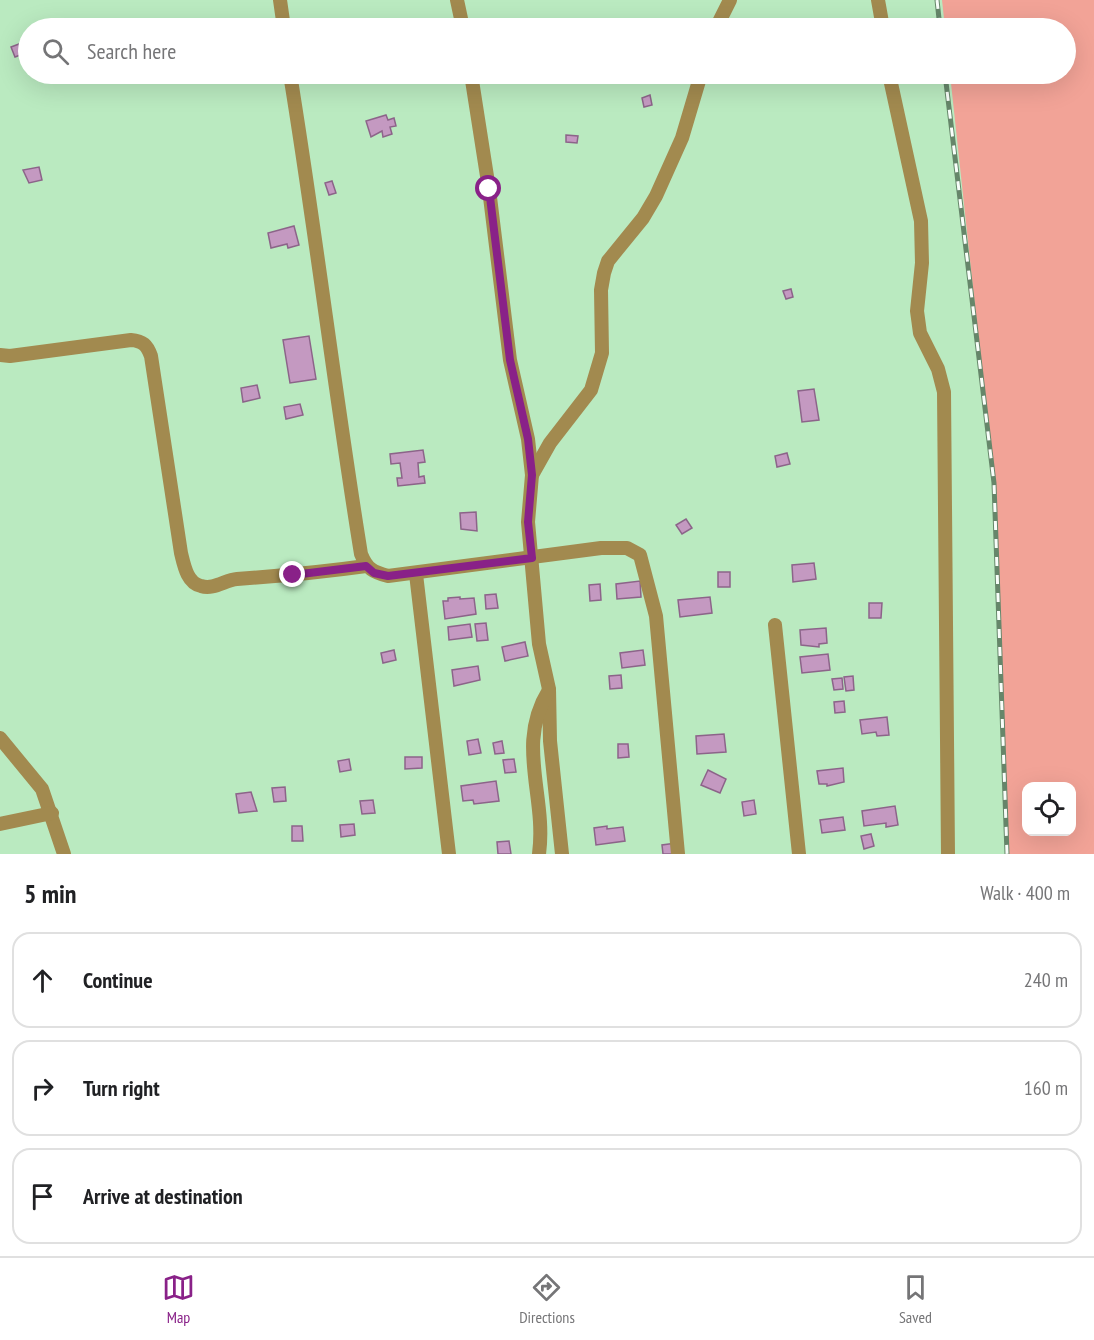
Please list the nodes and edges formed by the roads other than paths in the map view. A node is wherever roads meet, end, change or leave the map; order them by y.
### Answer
1 (280, 0) edge
2 (457, 0) edge
3 (730, 0) edge
4 (878, 0) edge
5 (283, 18) edge
6 (461, 18) edge
7 (721, 18) edge
8 (882, 18) edge
9 (292, 84) edge
10 (473, 84) edge
11 (698, 84) edge
12 (891, 84) edge
13 (0, 355) edge
14 (532, 475) junction
15 (532, 558) junction
16 (366, 566) junction
17 (416, 574) junction
18 (775, 625) dead end
19 (549, 689) junction
20 (0, 738) edge
21 (52, 813) junction
22 (0, 824) edge
23 (64, 854) edge
24 (449, 854) edge
25 (539, 854) edge
26 (562, 854) edge
27 (678, 854) edge
28 (799, 854) edge
29 (948, 854) edge

1 - 5 street
2 - 6 street
3 - 7 street
4 - 8 street
9 - 16 street
10 - 14 street
11 - 14 street
12 - 29 street
13 - 16 street
14 - 15 street
15 - 17 street
15 - 19 street
15 - 27 street
16 - 17 street
17 - 24 street
18 - 28 street
19 - 25 street
19 - 26 street
20 - 21 street
21 - 22 street
21 - 23 street

